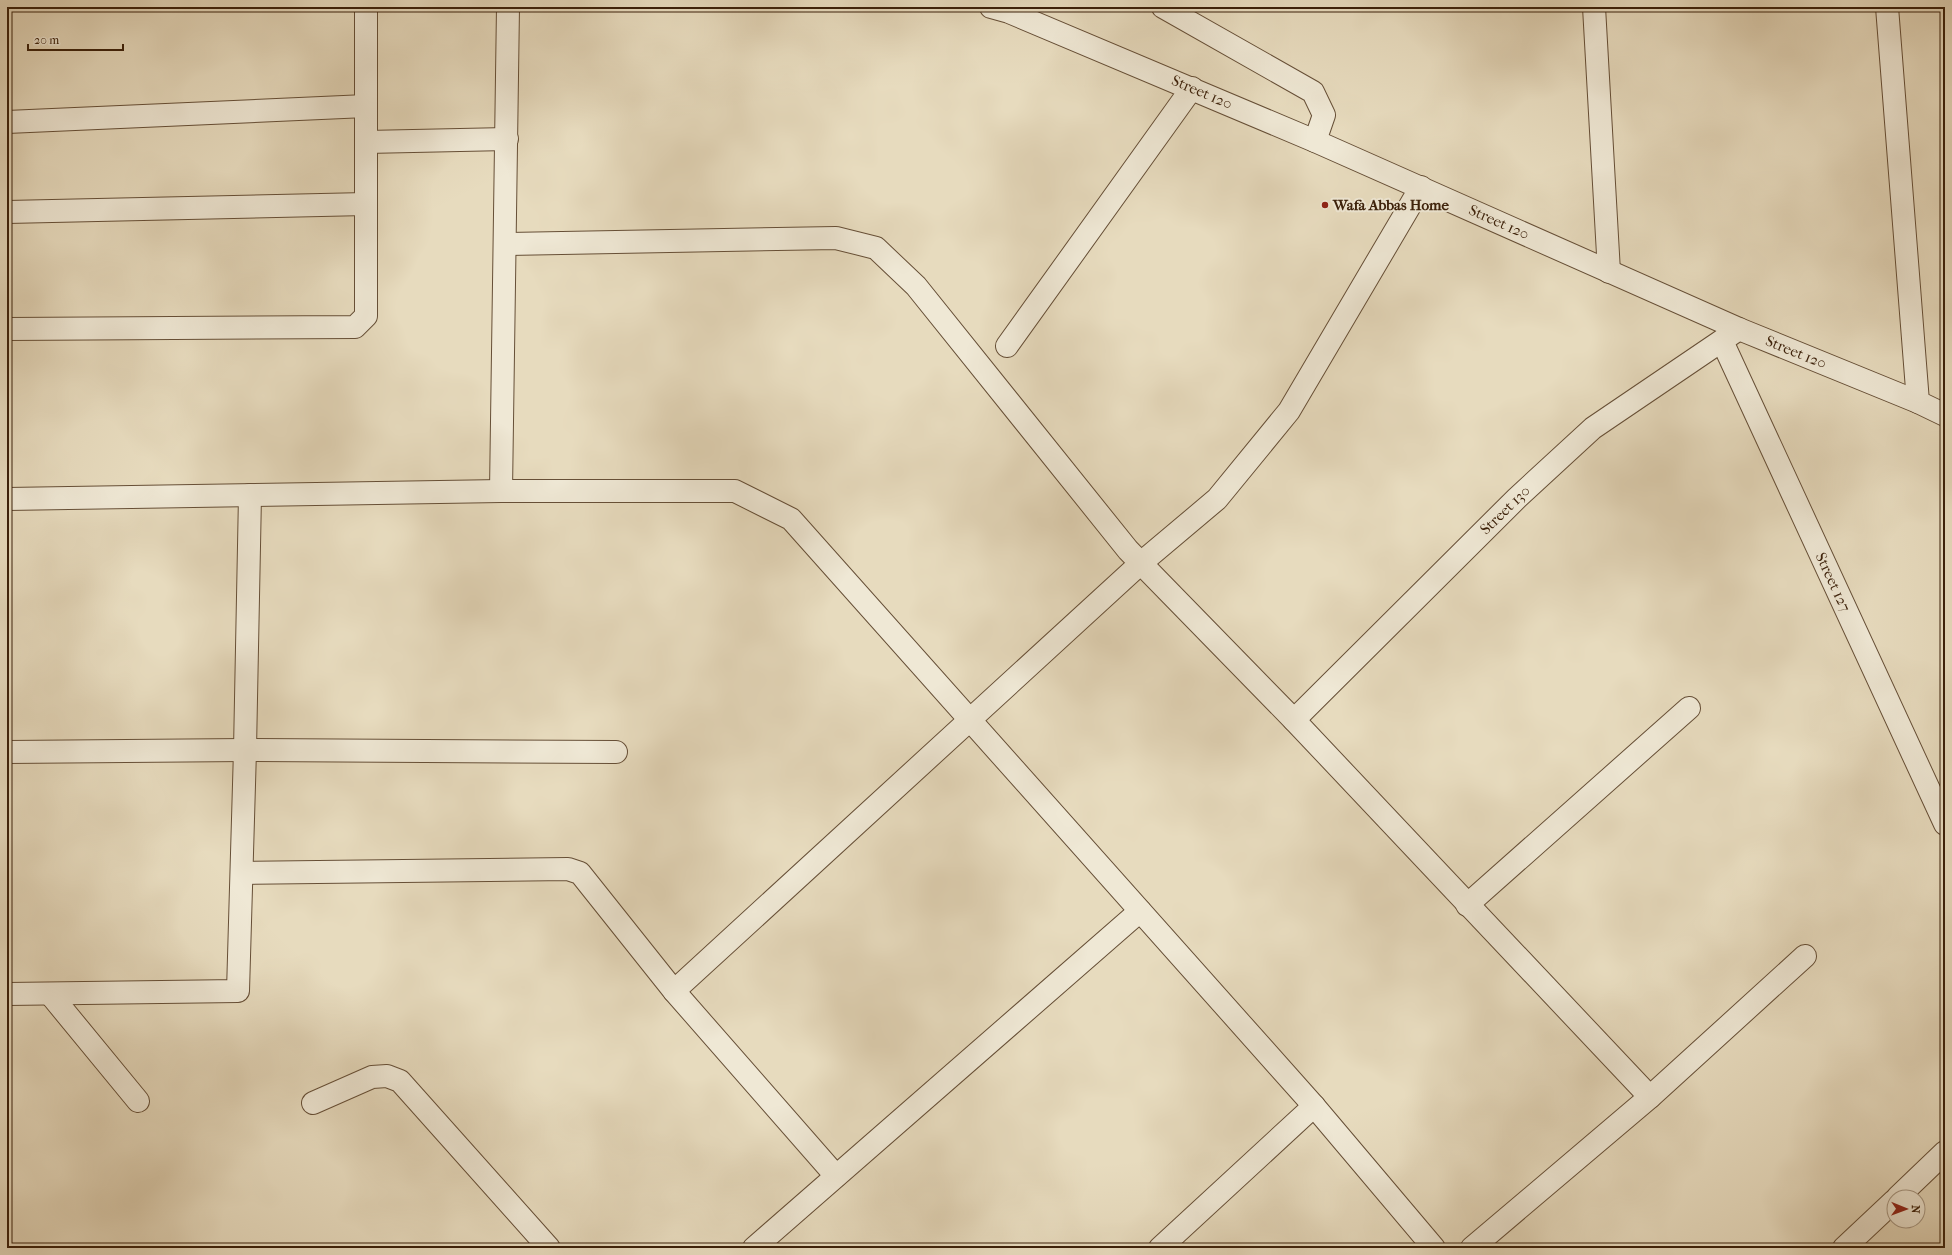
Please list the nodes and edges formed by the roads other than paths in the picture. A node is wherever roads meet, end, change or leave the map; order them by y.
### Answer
1 (366, 7) edge
2 (508, 7) edge
3 (991, 7) edge
4 (1163, 7) edge
5 (1594, 7) edge
6 (1887, 7) edge
7 (1192, 88) junction
8 (366, 106) junction
9 (7, 122) edge
10 (506, 139) junction
11 (1315, 141) junction
12 (366, 142) junction
13 (1421, 187) junction
14 (366, 204) junction
15 (7, 212) edge
16 (505, 244) junction
17 (1609, 272) junction
18 (1739, 328) junction
19 (7, 329) edge
20 (1722, 341) junction
21 (1007, 346) dead end
22 (1918, 402) junction
23 (1945, 415) edge
24 (501, 491) junction
25 (250, 495) junction
26 (7, 499) edge
27 (1141, 563) junction
28 (1689, 708) dead end
29 (1294, 720) junction
30 (970, 721) junction
31 (245, 750) junction
32 (7, 752) edge
33 (616, 752) dead end
34 (1945, 824) edge
35 (242, 873) junction
36 (1467, 905) junction
37 (1140, 911) junction
38 (1805, 956) dead end
39 (674, 991) junction
40 (7, 994) edge
41 (50, 994) junction
42 (1650, 1097) junction
43 (138, 1101) dead end
44 (313, 1103) dead end
45 (1314, 1106) junction
46 (1945, 1152) edge
47 (836, 1176) junction
48 (1906, 1189) edge
49 (1886, 1209) edge
50 (549, 1248) edge
51 (754, 1248) edge
52 (1160, 1248) edge
53 (1434, 1248) edge
54 (1472, 1248) edge
55 (1844, 1248) edge

1 - 8 street
2 - 10 street
3 - 7 street, Street 120
4 - 11 street
5 - 17 street
6 - 22 street
7 - 11 street, Street 120
7 - 21 street
8 - 9 street
8 - 12 street
10 - 12 street
10 - 16 street
11 - 13 street, Street 120
12 - 14 street
13 - 17 street, Street 120
13 - 27 street
14 - 15 street
14 - 19 street
16 - 24 street
16 - 27 street
17 - 18 street, Street 120
18 - 20 street, Street 130
18 - 22 street, Street 120
20 - 29 street, Street 130
20 - 34 street, Street 127
22 - 23 street, Street 120
24 - 25 street
24 - 30 street
25 - 26 street
25 - 31 street
27 - 29 street
27 - 30 street
28 - 36 street
29 - 36 street
30 - 37 street
30 - 39 street
31 - 32 street
31 - 33 street
31 - 35 street
35 - 39 street
35 - 41 street
36 - 42 street
37 - 45 street
37 - 47 street
38 - 42 street
39 - 47 street
40 - 41 street
41 - 43 street
42 - 54 street
44 - 50 street
45 - 52 street
45 - 53 street
46 - 48 street
47 - 51 street
49 - 55 street

